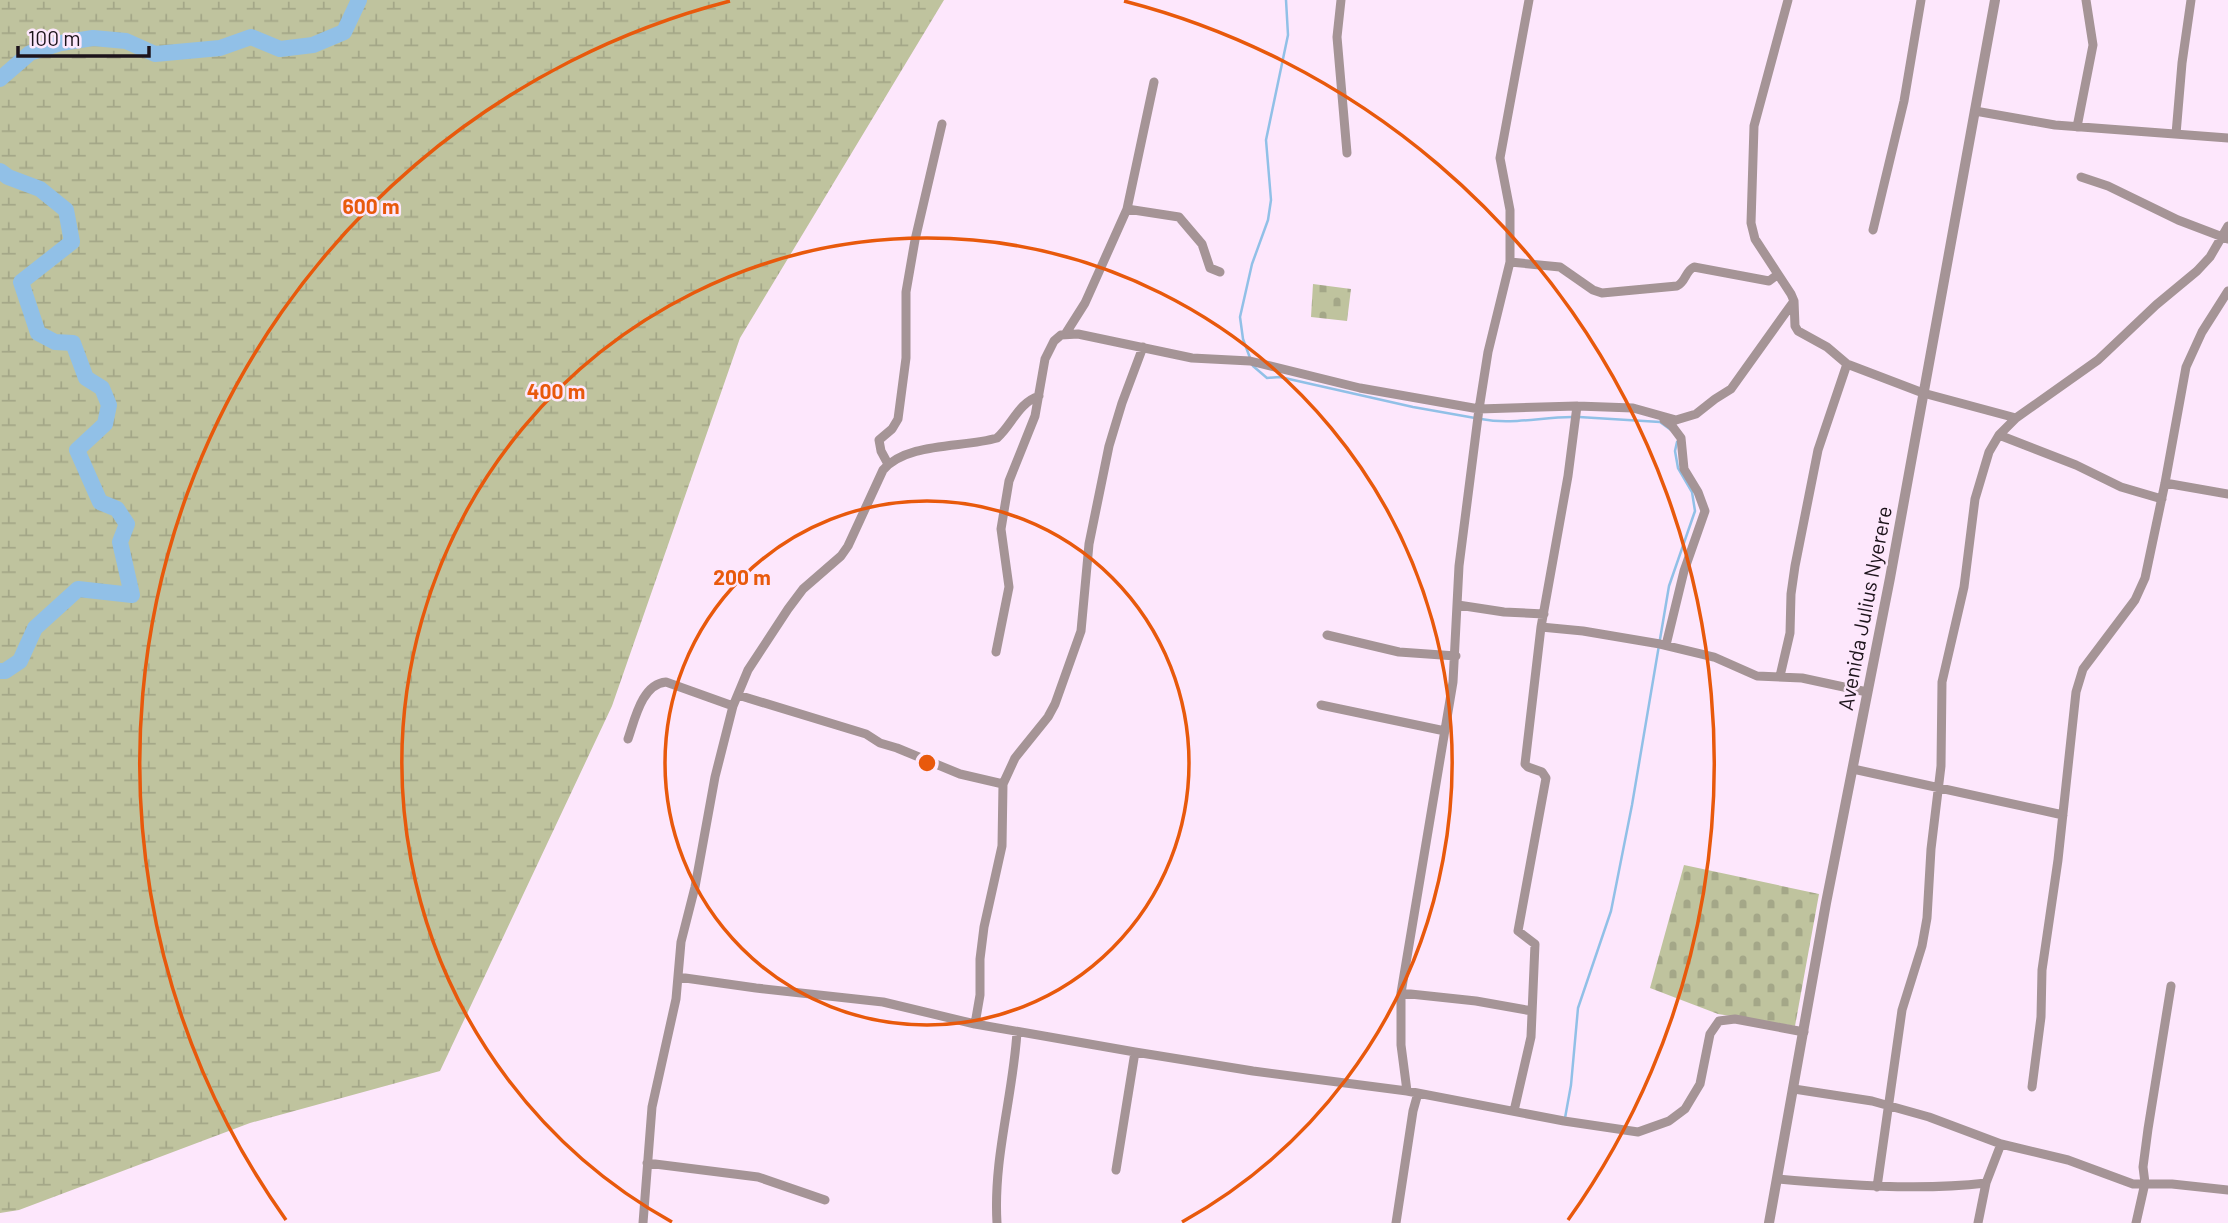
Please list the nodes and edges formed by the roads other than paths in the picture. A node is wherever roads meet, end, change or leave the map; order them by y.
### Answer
1 (1341, 0) edge
2 (1529, 0) edge
3 (1788, 0) edge
4 (1921, 0) edge
5 (1995, 0) edge
6 (2086, 0) edge
7 (2191, 0) edge
8 (1154, 82) dead end
9 (1975, 111) junction
10 (942, 124) dead end
11 (2077, 127) junction
12 (2176, 134) junction
13 (2228, 138) edge
14 (1348, 153) dead end
15 (2081, 177) dead end
16 (1127, 209) junction
17 (1873, 230) dead end
18 (2226, 233) edge
19 (1510, 262) junction
20 (1220, 272) dead end
21 (1777, 275) junction
22 (2228, 291) edge
23 (1794, 301) junction
24 (1066, 333) junction
25 (1143, 347) junction
26 (1847, 364) junction
27 (1923, 393) junction
28 (1039, 396) junction
29 (1577, 406) junction
30 (1479, 409) junction
31 (1654, 413) junction
32 (2015, 418) junction
33 (1999, 435) junction
34 (888, 464) junction
35 (2165, 483) junction
36 (2228, 494) edge
37 (2162, 499) junction
38 (1458, 605) junction
39 (1544, 614) junction
40 (1541, 627) junction
41 (1327, 635) dead end
42 (1666, 645) junction
43 (996, 652) dead end
44 (1456, 656) junction
45 (1780, 676) junction
46 (1867, 692) junction
47 (738, 695) junction
48 (1321, 705) dead end
49 (733, 706) junction
50 (1445, 731) junction
51 (628, 738) dead end
52 (1853, 769) junction
53 (1003, 784) junction
54 (1938, 787) junction
55 (2063, 815) junction
56 (678, 977) junction
57 (2171, 986) dead end
58 (1401, 993) junction
59 (1532, 1011) junction
60 (975, 1024) junction
61 (1017, 1032) junction
62 (1804, 1032) junction
63 (1135, 1052) junction
64 (2032, 1087) dead end
65 (1794, 1089) junction
66 (1407, 1091) junction
67 (1418, 1093) junction
68 (1889, 1105) junction
69 (1514, 1111) junction
70 (2001, 1144) junction
71 (647, 1163) junction
72 (1116, 1170) dead end
73 (1777, 1179) junction
74 (1986, 1183) junction
75 (2145, 1183) junction
76 (1877, 1187) junction
77 (2228, 1190) edge
78 (825, 1199) dead end
79 (643, 1223) edge
80 (997, 1223) edge
81 (1396, 1223) edge
82 (1769, 1223) edge
83 (1978, 1223) edge
84 (2136, 1223) edge

1 - 14 street
2 - 19 street
3 - 21 street
4 - 17 street
5 - 9 street, Avenida Julius Nyerere
6 - 11 street
7 - 12 street
8 - 16 street
9 - 11 street
9 - 27 street, Avenida Julius Nyerere
10 - 34 street
11 - 12 street
12 - 13 street
15 - 18 street
16 - 20 street
16 - 24 street
18 - 32 street
19 - 21 street
19 - 30 street
21 - 23 street
22 - 35 street
23 - 26 street
23 - 31 street
24 - 25 street
24 - 28 street
25 - 30 street
25 - 53 street
26 - 27 street
26 - 45 street
27 - 32 street
27 - 46 street, Avenida Julius Nyerere
28 - 34 street
28 - 43 street
29 - 30 street
29 - 31 street
29 - 39 street
30 - 38 street
31 - 42 street
32 - 33 street
33 - 37 street
33 - 54 street
34 - 47 street
35 - 36 street
35 - 37 street
37 - 55 street
38 - 39 street
38 - 44 street
39 - 40 street
40 - 42 street
40 - 59 street
41 - 44 street
42 - 45 street
44 - 50 street
45 - 46 street
46 - 52 street, Avenida Julius Nyerere
47 - 49 street
47 - 53 street
48 - 50 street
49 - 51 street
49 - 56 street
50 - 58 street
52 - 54 street
52 - 62 street, Avenida Julius Nyerere
53 - 60 street
54 - 55 street
54 - 68 street
55 - 64 street
56 - 60 street
56 - 71 street
57 - 75 street
58 - 59 street
58 - 66 street
59 - 69 street
60 - 61 street
61 - 63 street
61 - 80 street
62 - 65 street, Avenida Julius Nyerere
62 - 69 street
63 - 66 street
63 - 72 street
65 - 68 street
65 - 73 street, Avenida Julius Nyerere
66 - 67 street
67 - 69 street
67 - 81 street
68 - 70 street
68 - 76 street
70 - 74 street
70 - 75 street
71 - 78 street
71 - 79 street
73 - 76 street
73 - 82 street, Avenida Julius Nyerere
74 - 76 street
74 - 83 street
75 - 77 street
75 - 84 street

